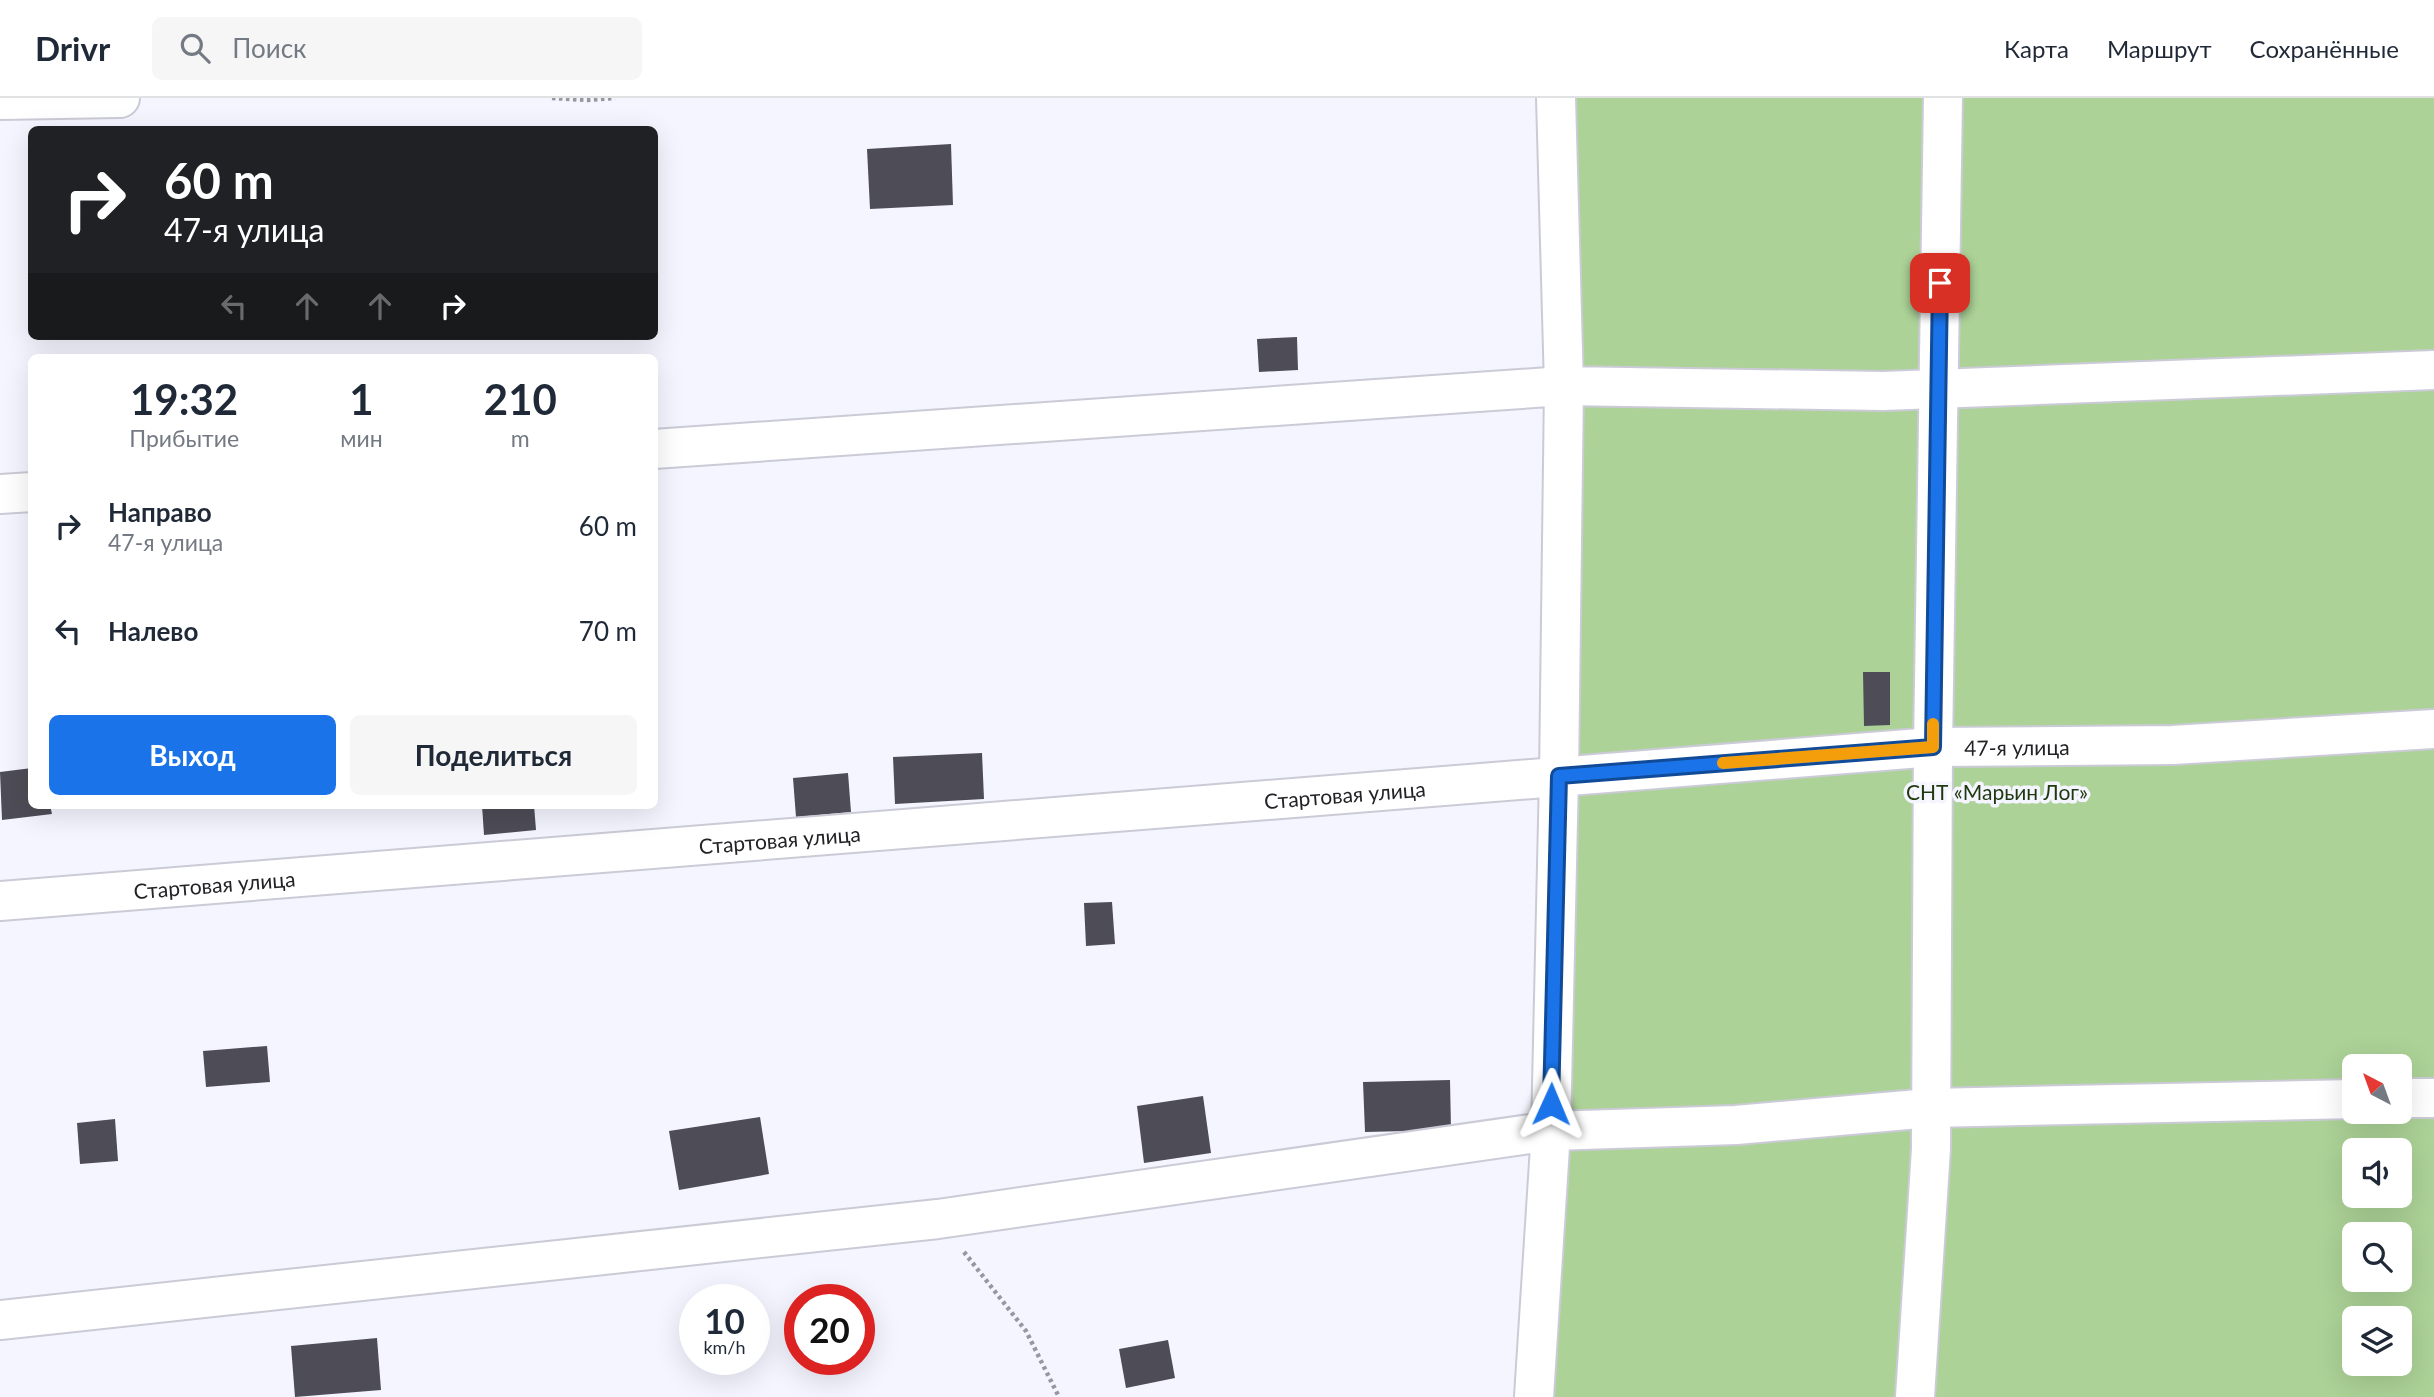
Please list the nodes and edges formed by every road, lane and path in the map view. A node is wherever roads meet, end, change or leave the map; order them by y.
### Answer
1 (99, 98) edge
2 (120, 98) edge
3 (552, 98) edge
4 (615, 98) edge
5 (1556, 98) edge
6 (1943, 98) edge
7 (587, 99) edge
8 (0, 100) edge
9 (2434, 370) edge
10 (1564, 386) junction
11 (1939, 389) junction
12 (658, 449) edge
13 (28, 492) edge
14 (0, 494) edge
15 (2434, 729) edge
16 (1933, 747) junction
17 (1559, 776) junction
18 (0, 901) edge
19 (2434, 1097) edge
20 (2412, 1098) edge
21 (2342, 1099) edge
22 (1930, 1108) junction
23 (1551, 1131) junction
24 (938, 1219) junction
25 (0, 1320) edge
26 (1059, 1397) edge
27 (1534, 1397) edge
28 (1915, 1397) edge

1 - 2 street
1 - 8 street
3 - 7 path
4 - 7 path
5 - 10 street
6 - 11 street
9 - 11 street
10 - 11 street
10 - 12 street
10 - 17 street
11 - 16 street
13 - 14 street
15 - 16 street, 47-я улица
16 - 17 street, 47-я улица
16 - 22 street
17 - 18 street, Стартовая улица
17 - 23 street
19 - 20 street
21 - 22 street
22 - 23 street
22 - 28 street
23 - 24 street
23 - 27 street
24 - 25 street
24 - 26 path

